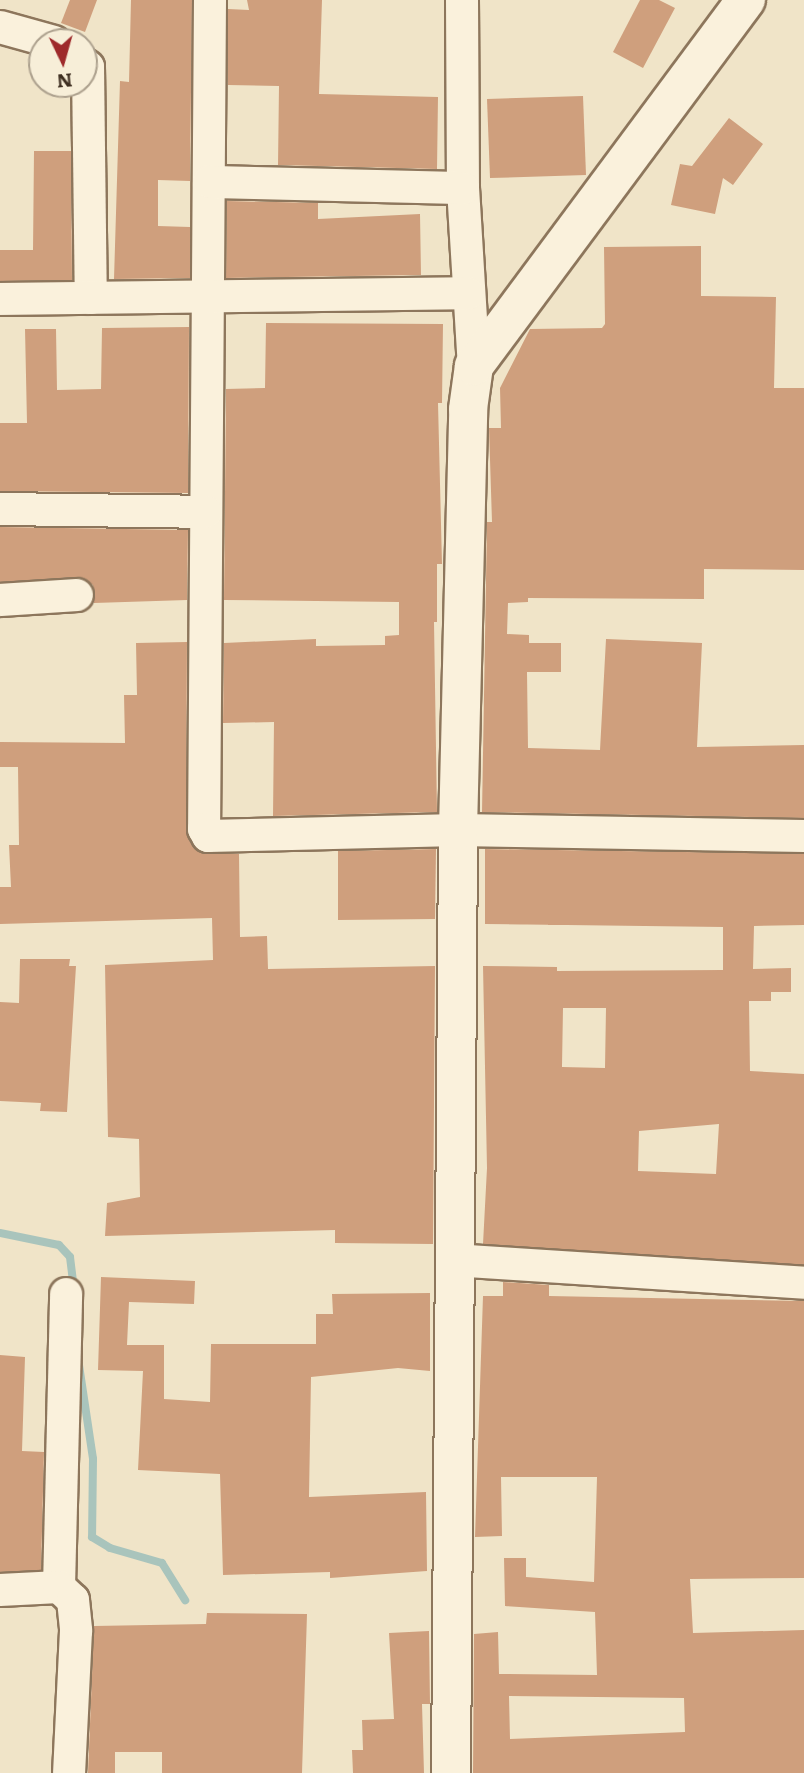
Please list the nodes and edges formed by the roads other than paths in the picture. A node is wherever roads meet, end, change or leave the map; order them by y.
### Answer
1 (210, 0) edge
2 (461, 0) edge
3 (746, 0) edge
4 (0, 26) edge
5 (28, 34) edge
6 (88, 98) edge
7 (209, 182) junction
8 (463, 188) junction
9 (468, 293) junction
10 (208, 296) junction
11 (91, 298) junction
12 (0, 299) edge
13 (474, 366) junction
14 (0, 509) edge
15 (206, 512) junction
16 (77, 595) dead end
17 (0, 600) edge
18 (458, 830) junction
19 (804, 836) edge
20 (453, 1260) junction
21 (804, 1283) edge
22 (66, 1294) dead end
23 (59, 1587) junction
24 (0, 1590) edge
25 (69, 1773) edge
26 (452, 1773) edge

1 - 7 street
2 - 8 street
3 - 13 street
4 - 5 street
6 - 11 street
7 - 8 street
7 - 10 street
8 - 9 street
9 - 10 street
9 - 13 street
10 - 11 street
10 - 15 street
11 - 12 street
13 - 18 street
14 - 15 street
15 - 18 street
16 - 17 street
18 - 19 street
18 - 20 street
20 - 21 street
20 - 26 street
22 - 23 street
23 - 24 street
23 - 25 street

